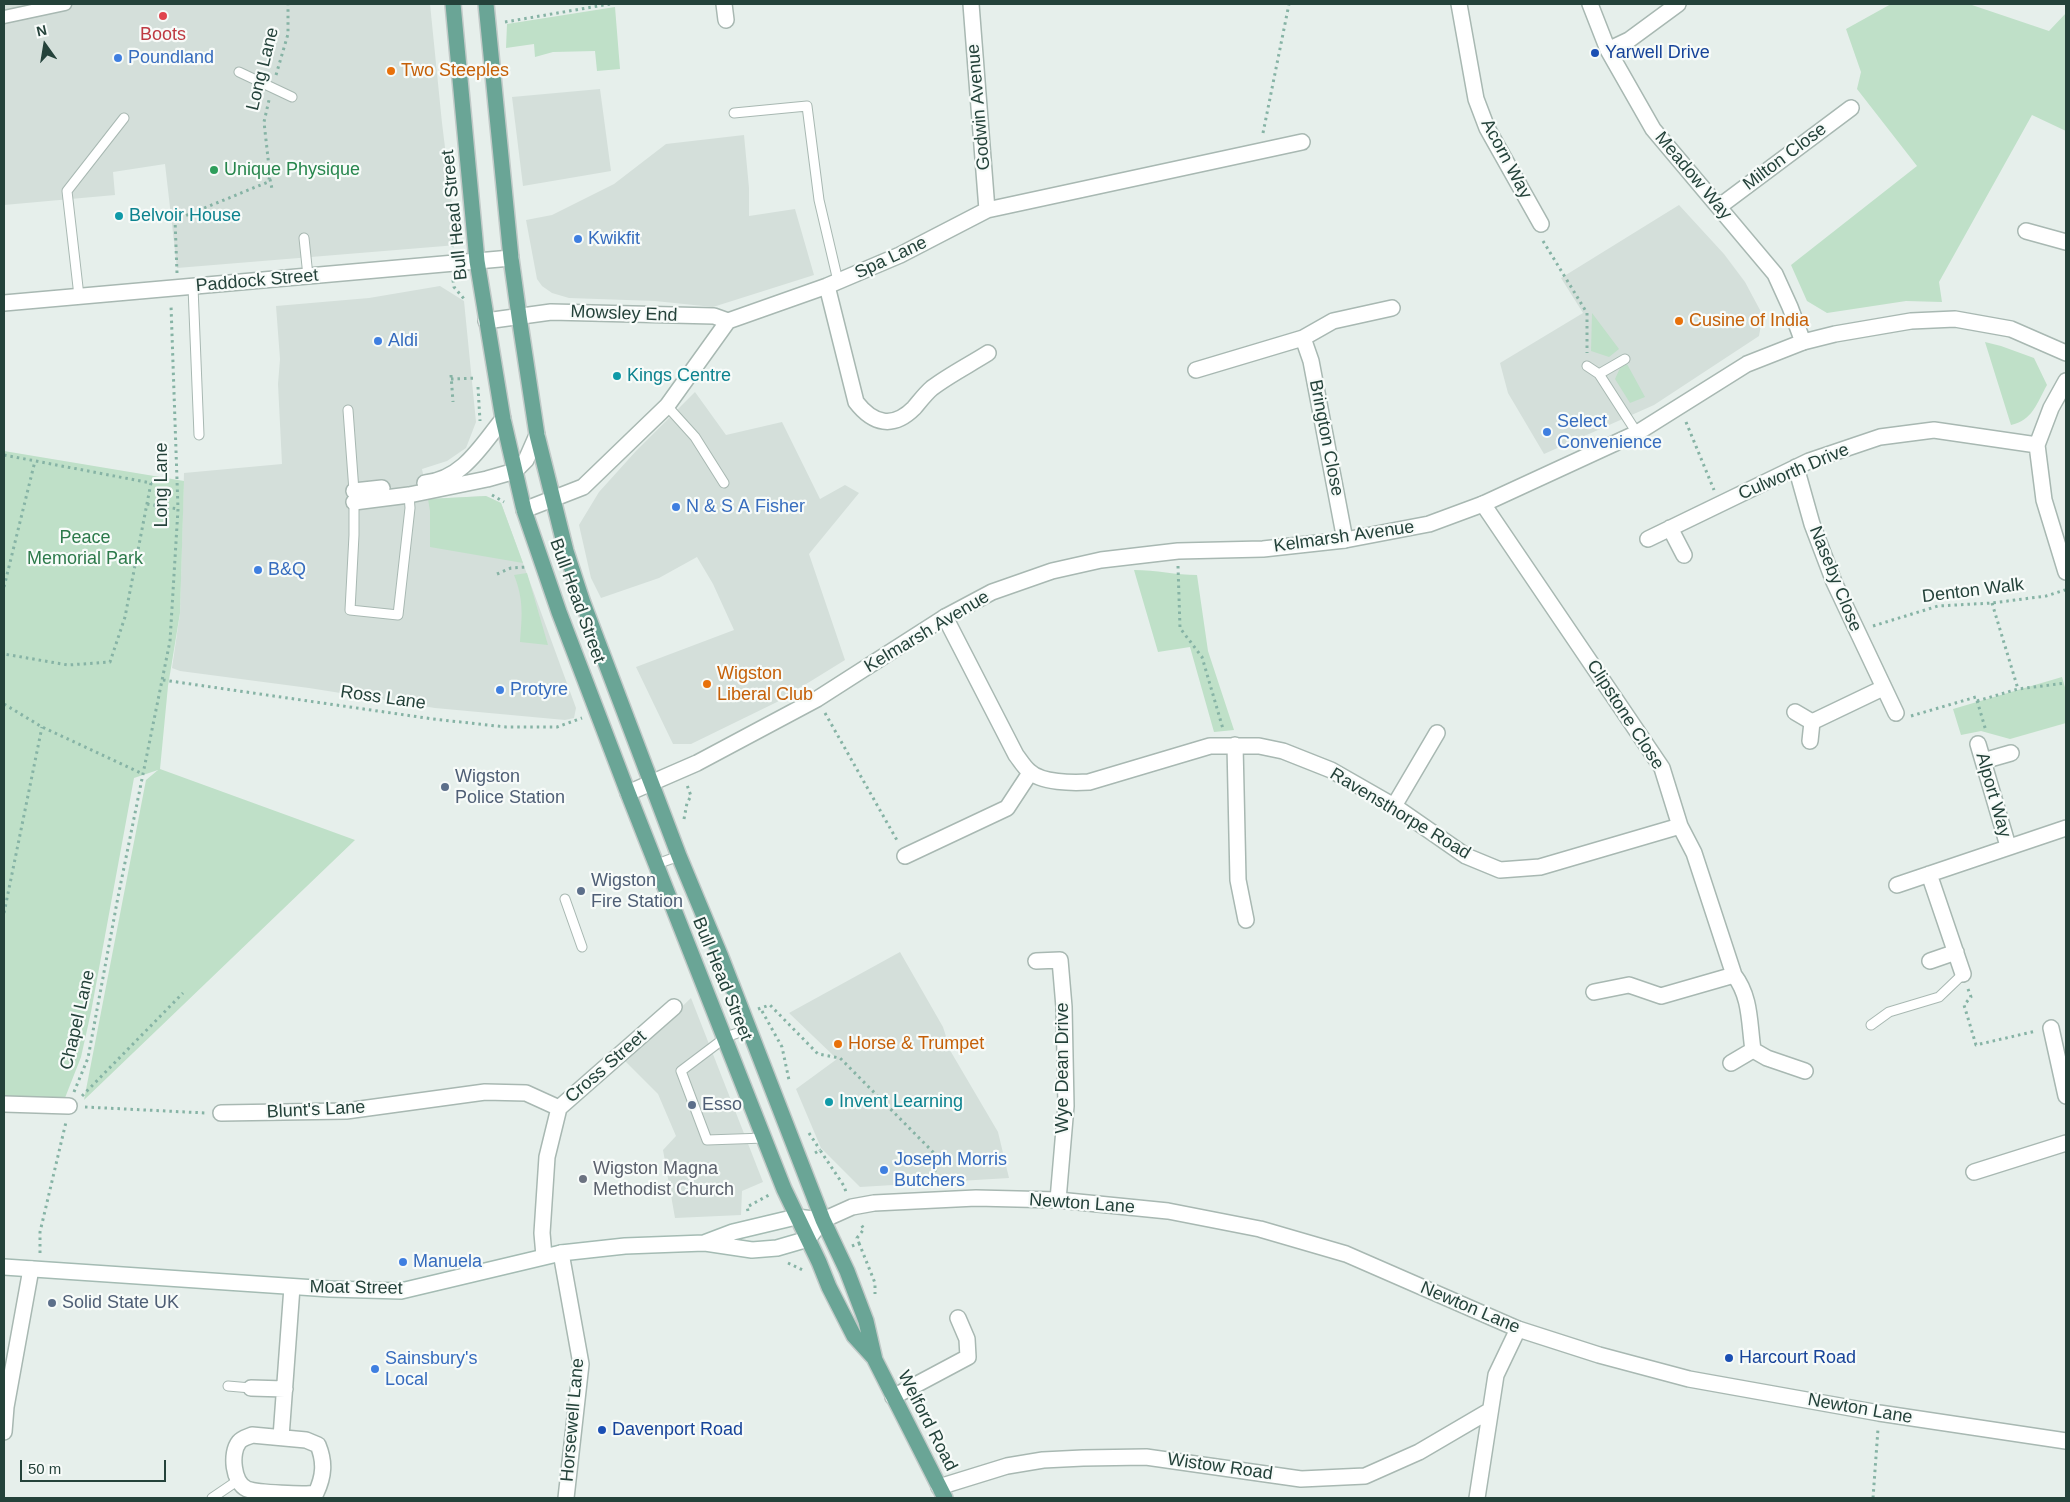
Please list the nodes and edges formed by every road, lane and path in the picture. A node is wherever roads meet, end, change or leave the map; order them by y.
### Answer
1 (65, 4) edge
2 (288, 4) edge
3 (453, 4) edge
4 (486, 4) edge
5 (610, 4) edge
6 (724, 4) edge
7 (970, 4) edge
8 (1288, 4) edge
9 (1459, 4) edge
10 (1590, 4) edge
11 (1678, 4) edge
12 (4, 17) edge
13 (726, 20) dead end
14 (488, 24) junction
15 (1608, 50) junction
16 (238, 72) dead end
17 (272, 88) junction
18 (292, 97) dead end
19 (1851, 108) dead end
20 (734, 114) dead end
21 (124, 118) dead end
22 (1302, 142) dead end
23 (1259, 150) junction
24 (270, 176) junction
25 (272, 189) dead end
26 (1720, 206) junction
27 (987, 210) junction
28 (1541, 224) joint
29 (2026, 231) dead end
30 (304, 238) dead end
31 (2066, 242) edge
32 (511, 258) junction
33 (477, 261) junction
34 (308, 276) junction
35 (832, 284) junction
36 (194, 287) junction
37 (174, 288) junction
38 (79, 296) junction
39 (4, 303) edge
40 (1392, 308) dead end
41 (519, 316) junction
42 (486, 320) junction
43 (728, 321) junction
44 (1303, 338) junction
45 (1802, 342) junction
46 (988, 353) dead end
47 (2066, 353) edge
48 (1625, 359) dead end
49 (1587, 366) joint
50 (1196, 370) dead end
51 (1599, 374) junction
52 (477, 378) dead end
53 (2066, 381) edge
54 (453, 402) dead end
55 (667, 406) junction
56 (1680, 408) junction
57 (348, 410) dead end
58 (503, 419) junction
59 (1637, 433) junction
60 (199, 435) dead end
61 (537, 435) junction
62 (2037, 446) junction
63 (4, 455) edge
64 (35, 461) junction
65 (1796, 467) junction
66 (515, 472) junction
67 (724, 483) dead end
68 (409, 495) junction
69 (354, 497) junction
70 (553, 500) junction
71 (147, 504) junction
72 (1483, 504) junction
73 (1720, 505) junction
74 (178, 509) junction
75 (524, 510) junction
76 (1670, 528) junction
77 (1648, 539) dead end
78 (1346, 540) junction
79 (1178, 551) junction
80 (1684, 555) dead end
81 (533, 566) dead end
82 (2066, 572) edge
83 (497, 574) dead end
84 (4, 588) edge
85 (2066, 590) edge
86 (1992, 603) junction
87 (945, 617) junction
88 (1856, 631) junction
89 (4, 654) edge
90 (163, 680) junction
91 (2066, 682) edge
92 (1883, 688) junction
93 (2018, 690) junction
94 (817, 700) junction
95 (1977, 701) junction
96 (4, 704) edge
97 (597, 712) junction
98 (1795, 712) dead end
99 (1896, 713) joint
100 (1812, 722) junction
101 (42, 727) junction
102 (1437, 733) dead end
103 (1810, 741) dead end
104 (1978, 744) joint
105 (1235, 745) junction
106 (2011, 753) dead end
107 (1983, 761) junction
108 (1030, 773) junction
109 (143, 774) junction
110 (651, 783) junction
111 (628, 792) junction
112 (1394, 806) junction
113 (1680, 826) junction
114 (2066, 828) edge
115 (2008, 846) junction
116 (679, 856) junction
117 (905, 856) joint
118 (657, 864) junction
119 (1929, 874) junction
120 (1897, 885) dead end
121 (565, 899) dead end
122 (4, 913) edge
123 (1246, 920) dead end
124 (582, 947) dead end
125 (1956, 952) junction
126 (1036, 961) dead end
127 (1930, 961) dead end
128 (1963, 974) junction
129 (1734, 976) junction
130 (1594, 992) dead end
131 (182, 993) dead end
132 (674, 1007) dead end
133 (743, 1013) junction
134 (1871, 1026) dead end
135 (2051, 1028) joint
136 (749, 1029) junction
137 (726, 1037) junction
138 (1753, 1050) junction
139 (1731, 1063) dead end
140 (1805, 1071) dead end
141 (2066, 1096) edge
142 (4, 1104) edge
143 (69, 1106) junction
144 (559, 1108) junction
145 (221, 1113) joint
146 (766, 1138) junction
147 (2066, 1143) edge
148 (1974, 1172) dead end
149 (937, 1199) junction
150 (1058, 1200) junction
151 (796, 1216) junction
152 (823, 1220) junction
153 (808, 1239) junction
154 (704, 1243) junction
155 (561, 1253) junction
156 (544, 1256) junction
157 (4, 1268) edge
158 (31, 1268) junction
159 (292, 1286) junction
160 (958, 1318) dead end
161 (1518, 1329) junction
162 (875, 1360) junction
163 (228, 1386) dead end
164 (251, 1388) joint
165 (285, 1389) junction
166 (893, 1397) junction
167 (1489, 1411) junction
168 (1880, 1413) junction
169 (4, 1432) edge
170 (281, 1437) junction
171 (2066, 1441) edge
172 (237, 1482) junction
173 (942, 1492) edge
174 (320, 1495) edge
175 (212, 1498) edge
176 (566, 1498) edge
177 (1477, 1498) edge
178 (1873, 1498) edge

1 - 12 street
2 - 17 path, Long Lane
3 - 33 main road, Bull Head Street
4 - 14 main road, Bull Head Street
5 - 14 path
6 - 13 street
7 - 27 street, Godwin Avenue
8 - 23 path
9 - 28 street, Acorn Way
10 - 15 street, Meadow Way
11 - 15 street
14 - 32 main road, Bull Head Street
15 - 26 street, Meadow Way
16 - 17 lane
17 - 18 lane
17 - 24 path, Long Lane
19 - 26 street, Milton Close
20 - 35 lane
21 - 38 lane
22 - 23 street, Spa Lane
23 - 27 street, Spa Lane
24 - 25 path
24 - 37 path, Long Lane
26 - 45 street, Meadow Way
27 - 35 street, Spa Lane
28 - 49 path
29 - 31 street
30 - 34 lane
32 - 33 street, Paddock Street
32 - 41 main road, Bull Head Street
33 - 34 street, Paddock Street
33 - 42 main road, Bull Head Street
34 - 36 street, Paddock Street
35 - 43 street, Spa Lane
35 - 46 street
36 - 37 street, Paddock Street
36 - 60 lane
37 - 38 street, Paddock Street
37 - 74 path, Long Lane
38 - 39 street, Paddock Street
40 - 44 street
41 - 42 street, Mowsley End
41 - 43 street, Mowsley End
41 - 61 main road, Bull Head Street
42 - 58 main road, Bull Head Street
43 - 55 street
44 - 50 street
44 - 78 street, Brington Close
45 - 47 street, Kelmarsh Avenue
45 - 56 street, Kelmarsh Avenue
48 - 51 lane
49 - 51 lane
51 - 59 lane
52 - 54 path
53 - 62 street
55 - 67 lane
55 - 70 street
56 - 59 street, Kelmarsh Avenue
56 - 73 path
57 - 69 lane
58 - 66 main road, Bull Head Street
58 - 69 street
59 - 72 street, Kelmarsh Avenue
61 - 66 street
61 - 70 main road, Bull Head Street
62 - 65 street, Culworth Drive
62 - 82 street
63 - 64 path
64 - 71 path
64 - 84 path
65 - 73 street, Culworth Drive
65 - 88 street, Naseby Close
66 - 68 street
66 - 75 main road, Bull Head Street
68 - 69 street
68 - 69 lane
70 - 75 street
70 - 110 main road, Bull Head Street
71 - 74 path
71 - 89 path
72 - 78 street, Kelmarsh Avenue
72 - 113 street, Clipstone Close
73 - 76 street, Culworth Drive
74 - 90 path, Long Lane
75 - 97 main road, Bull Head Street
76 - 77 street, Culworth Drive
76 - 80 street
78 - 79 street, Kelmarsh Avenue
79 - 87 street, Kelmarsh Avenue
79 - 105 path
81 - 83 path
85 - 86 path, Denton Walk
86 - 88 path, Denton Walk
86 - 93 path
87 - 94 street, Kelmarsh Avenue
87 - 108 street
88 - 92 street, Naseby Close
90 - 97 path, Ross Lane
90 - 109 path, Chapel Lane
91 - 93 path
92 - 99 street, Naseby Close
92 - 100 street
93 - 95 path
94 - 110 street, Kelmarsh Avenue
94 - 117 path
95 - 99 path
95 - 104 path
96 - 101 path
97 - 111 main road, Bull Head Street
98 - 100 street
100 - 103 street
101 - 109 path
101 - 122 path
102 - 112 street
104 - 107 street, Alport Way
105 - 108 street, Ravensthorpe Road
105 - 112 street, Ravensthorpe Road
105 - 123 street
106 - 107 street
107 - 115 street, Alport Way
108 - 117 street
109 - 143 path, Chapel Lane
110 - 111 street, Kelmarsh Avenue
110 - 116 main road, Bull Head Street
111 - 118 main road, Bull Head Street
112 - 113 street, Ravensthorpe Road
113 - 129 street, Clipstone Close
114 - 115 street, Alport Way
115 - 119 street, Alport Way
116 - 118 lane
116 - 133 main road, Bull Head Street
118 - 137 main road, Bull Head Street
119 - 120 street, Alport Way
119 - 125 street
121 - 124 lane
125 - 127 street
125 - 128 street
126 - 150 street, Wye Dean Drive
128 - 134 lane
128 - 135 path
129 - 130 street
129 - 138 street, Clipstone Close
131 - 143 path
132 - 144 street, Cross Street
133 - 136 main road, Bull Head Street
133 - 149 path
135 - 141 street
136 - 137 lane
136 - 152 main road, Bull Head Street
137 - 146 main road, Bull Head Street
137 - 146 lane
138 - 139 street
138 - 140 street
142 - 143 street
143 - 145 path
143 - 158 path, Chapel Lane
144 - 145 street, Blunt's Lane
144 - 156 street, Cross Street
146 - 151 main road, Bull Head Street
147 - 148 street
149 - 150 street, Newton Lane
149 - 152 street, Newton Lane
150 - 161 street, Newton Lane
151 - 152 street, Moat Street
151 - 153 main road, Welford Road
151 - 154 street, Moat Street
152 - 153 street
152 - 162 main road, Welford Road
153 - 154 street, Moat Street
153 - 162 main road, Welford Road
154 - 155 street, Moat Street
155 - 156 street, Moat Street
155 - 176 street, Horsewell Lane
156 - 159 street, Moat Street
157 - 158 street, Moat Street
158 - 159 street, Moat Street
158 - 169 street
159 - 165 street
160 - 166 street
161 - 167 street
161 - 168 street, Newton Lane
162 - 166 main road, Welford Road
163 - 164 lane
164 - 165 street
165 - 170 street
166 - 173 main road, Welford Road
167 - 173 street, Wistow Road
167 - 177 street
168 - 171 street, Newton Lane
168 - 178 path
170 - 172 street
170 - 174 street
172 - 174 street
172 - 175 lane

